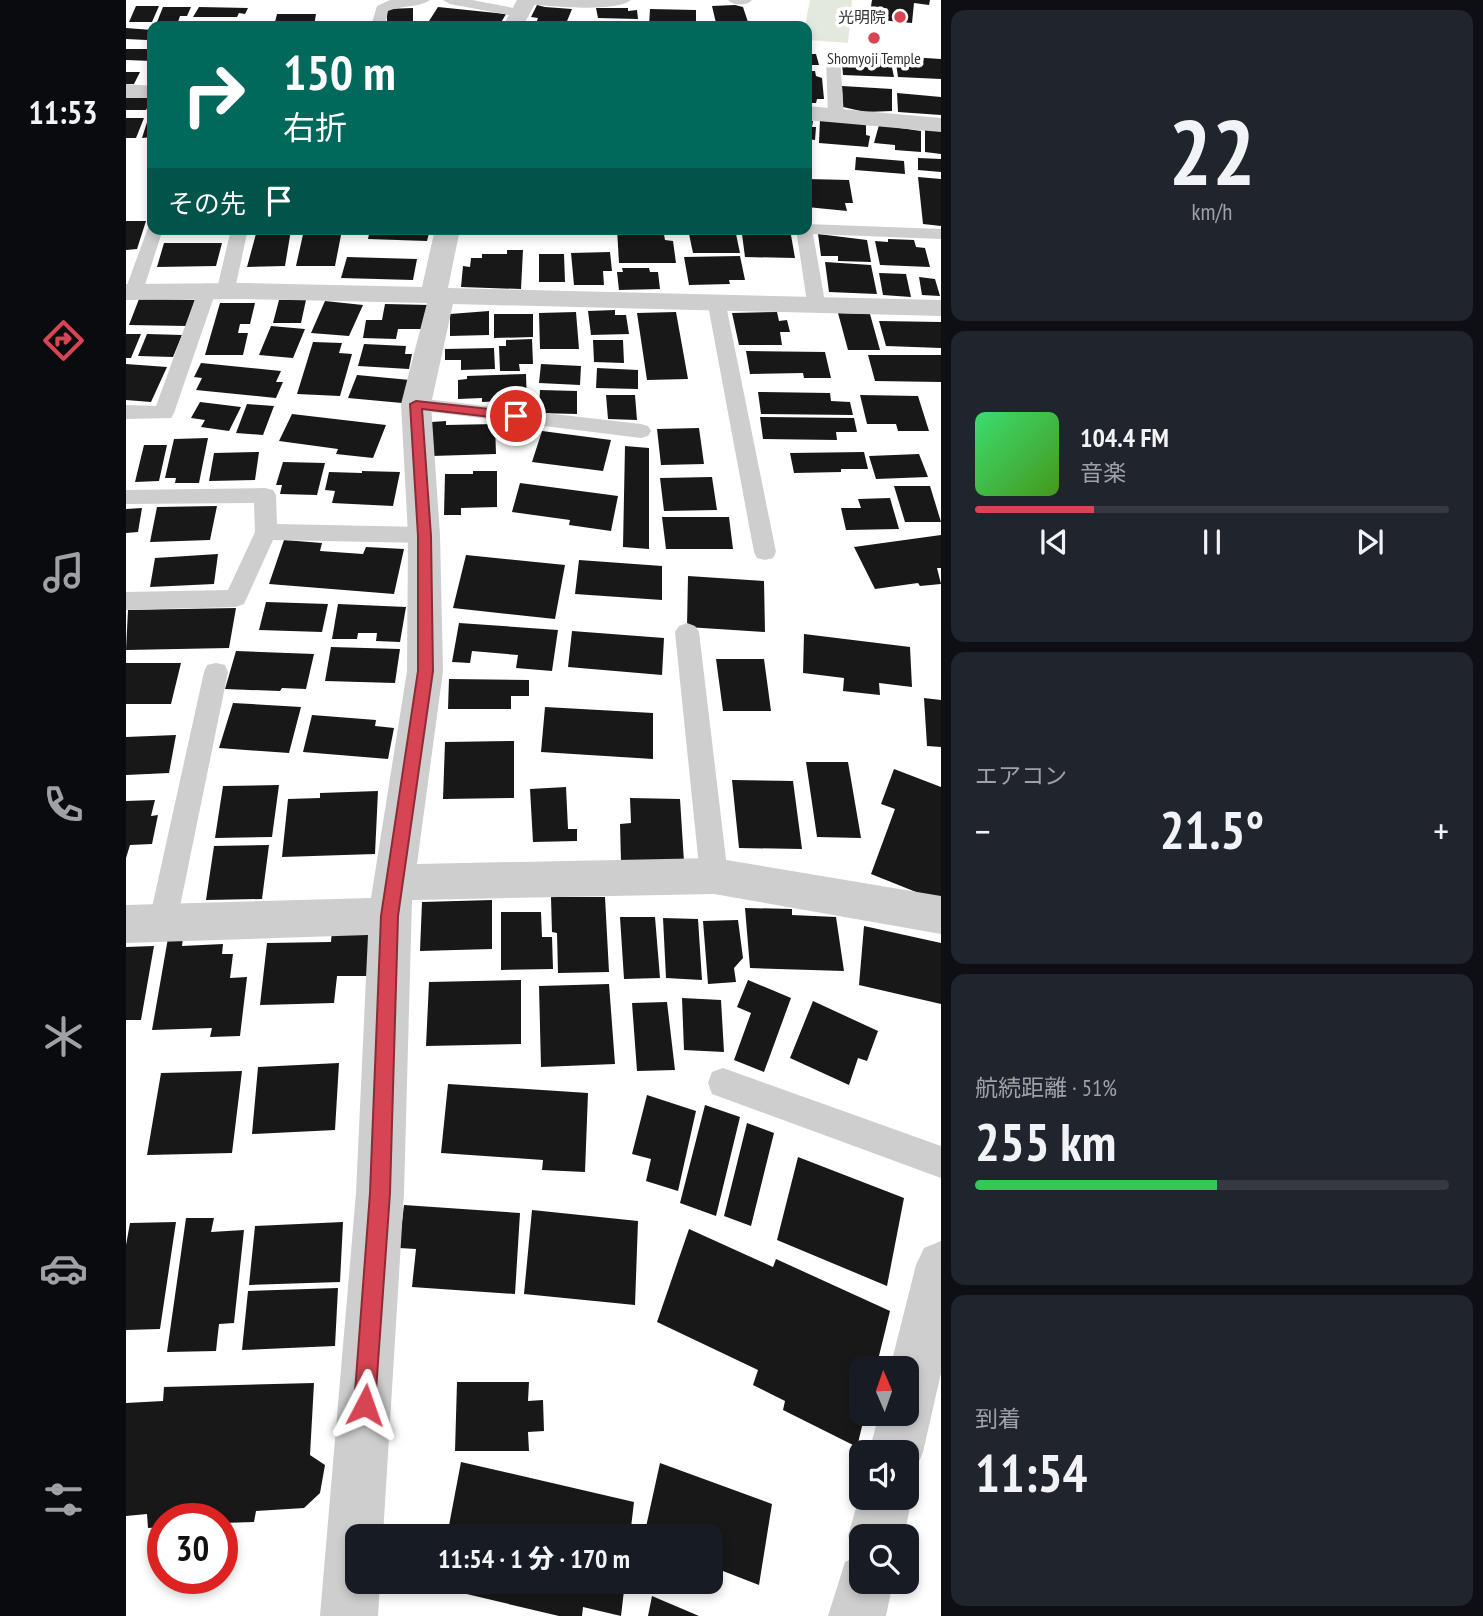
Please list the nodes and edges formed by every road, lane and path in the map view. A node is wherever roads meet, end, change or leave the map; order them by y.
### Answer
1 (423, 0) edge
2 (450, 0) edge
3 (624, 0) edge
4 (735, 0) edge
5 (745, 0) edge
6 (521, 10) edge
7 (379, 21) edge
8 (833, 56) dead end
9 (126, 91) edge
10 (147, 92) edge
11 (812, 114) edge
12 (836, 116) junction
13 (940, 125) edge
14 (812, 229) edge
15 (940, 234) edge
16 (153, 235) edge
17 (238, 235) edge
18 (447, 235) edge
19 (806, 235) edge
20 (217, 289) junction
21 (130, 292) edge
22 (438, 296) junction
23 (716, 300) junction
24 (816, 302) junction
25 (940, 308) edge
26 (416, 404) junction
27 (126, 412) edge
28 (640, 431) dead end
29 (126, 496) edge
30 (266, 532) junction
31 (424, 536) junction
32 (765, 552) dead end
33 (126, 601) edge
34 (687, 632) dead end
35 (216, 672) dead end
36 (714, 876) junction
37 (391, 899) junction
38 (940, 915) edge
39 (145, 923) edge
40 (723, 1083) dead end
41 (940, 1162) edge
42 (940, 1265) edge
43 (919, 1356) edge
44 (862, 1594) edge
45 (349, 1616) edge
46 (857, 1616) edge

1 - 7 lane
2 - 6 lane
3 - 6 lane
4 - 5 lane
8 - 12 lane
9 - 10 street
11 - 12 street
12 - 13 street
14 - 15 lane
16 - 21 lane
17 - 20 lane
18 - 22 street
19 - 24 lane
20 - 21 street
20 - 22 street
20 - 27 lane
22 - 23 street
22 - 26 street
23 - 24 street
23 - 32 lane
24 - 25 street
26 - 28 lane
26 - 31 street
29 - 30 lane
30 - 31 lane
30 - 33 lane
31 - 37 street
34 - 36 lane
35 - 39 lane
36 - 37 street
36 - 38 street
37 - 39 street
37 - 45 street
40 - 41 lane
42 - 43 street
44 - 46 street

